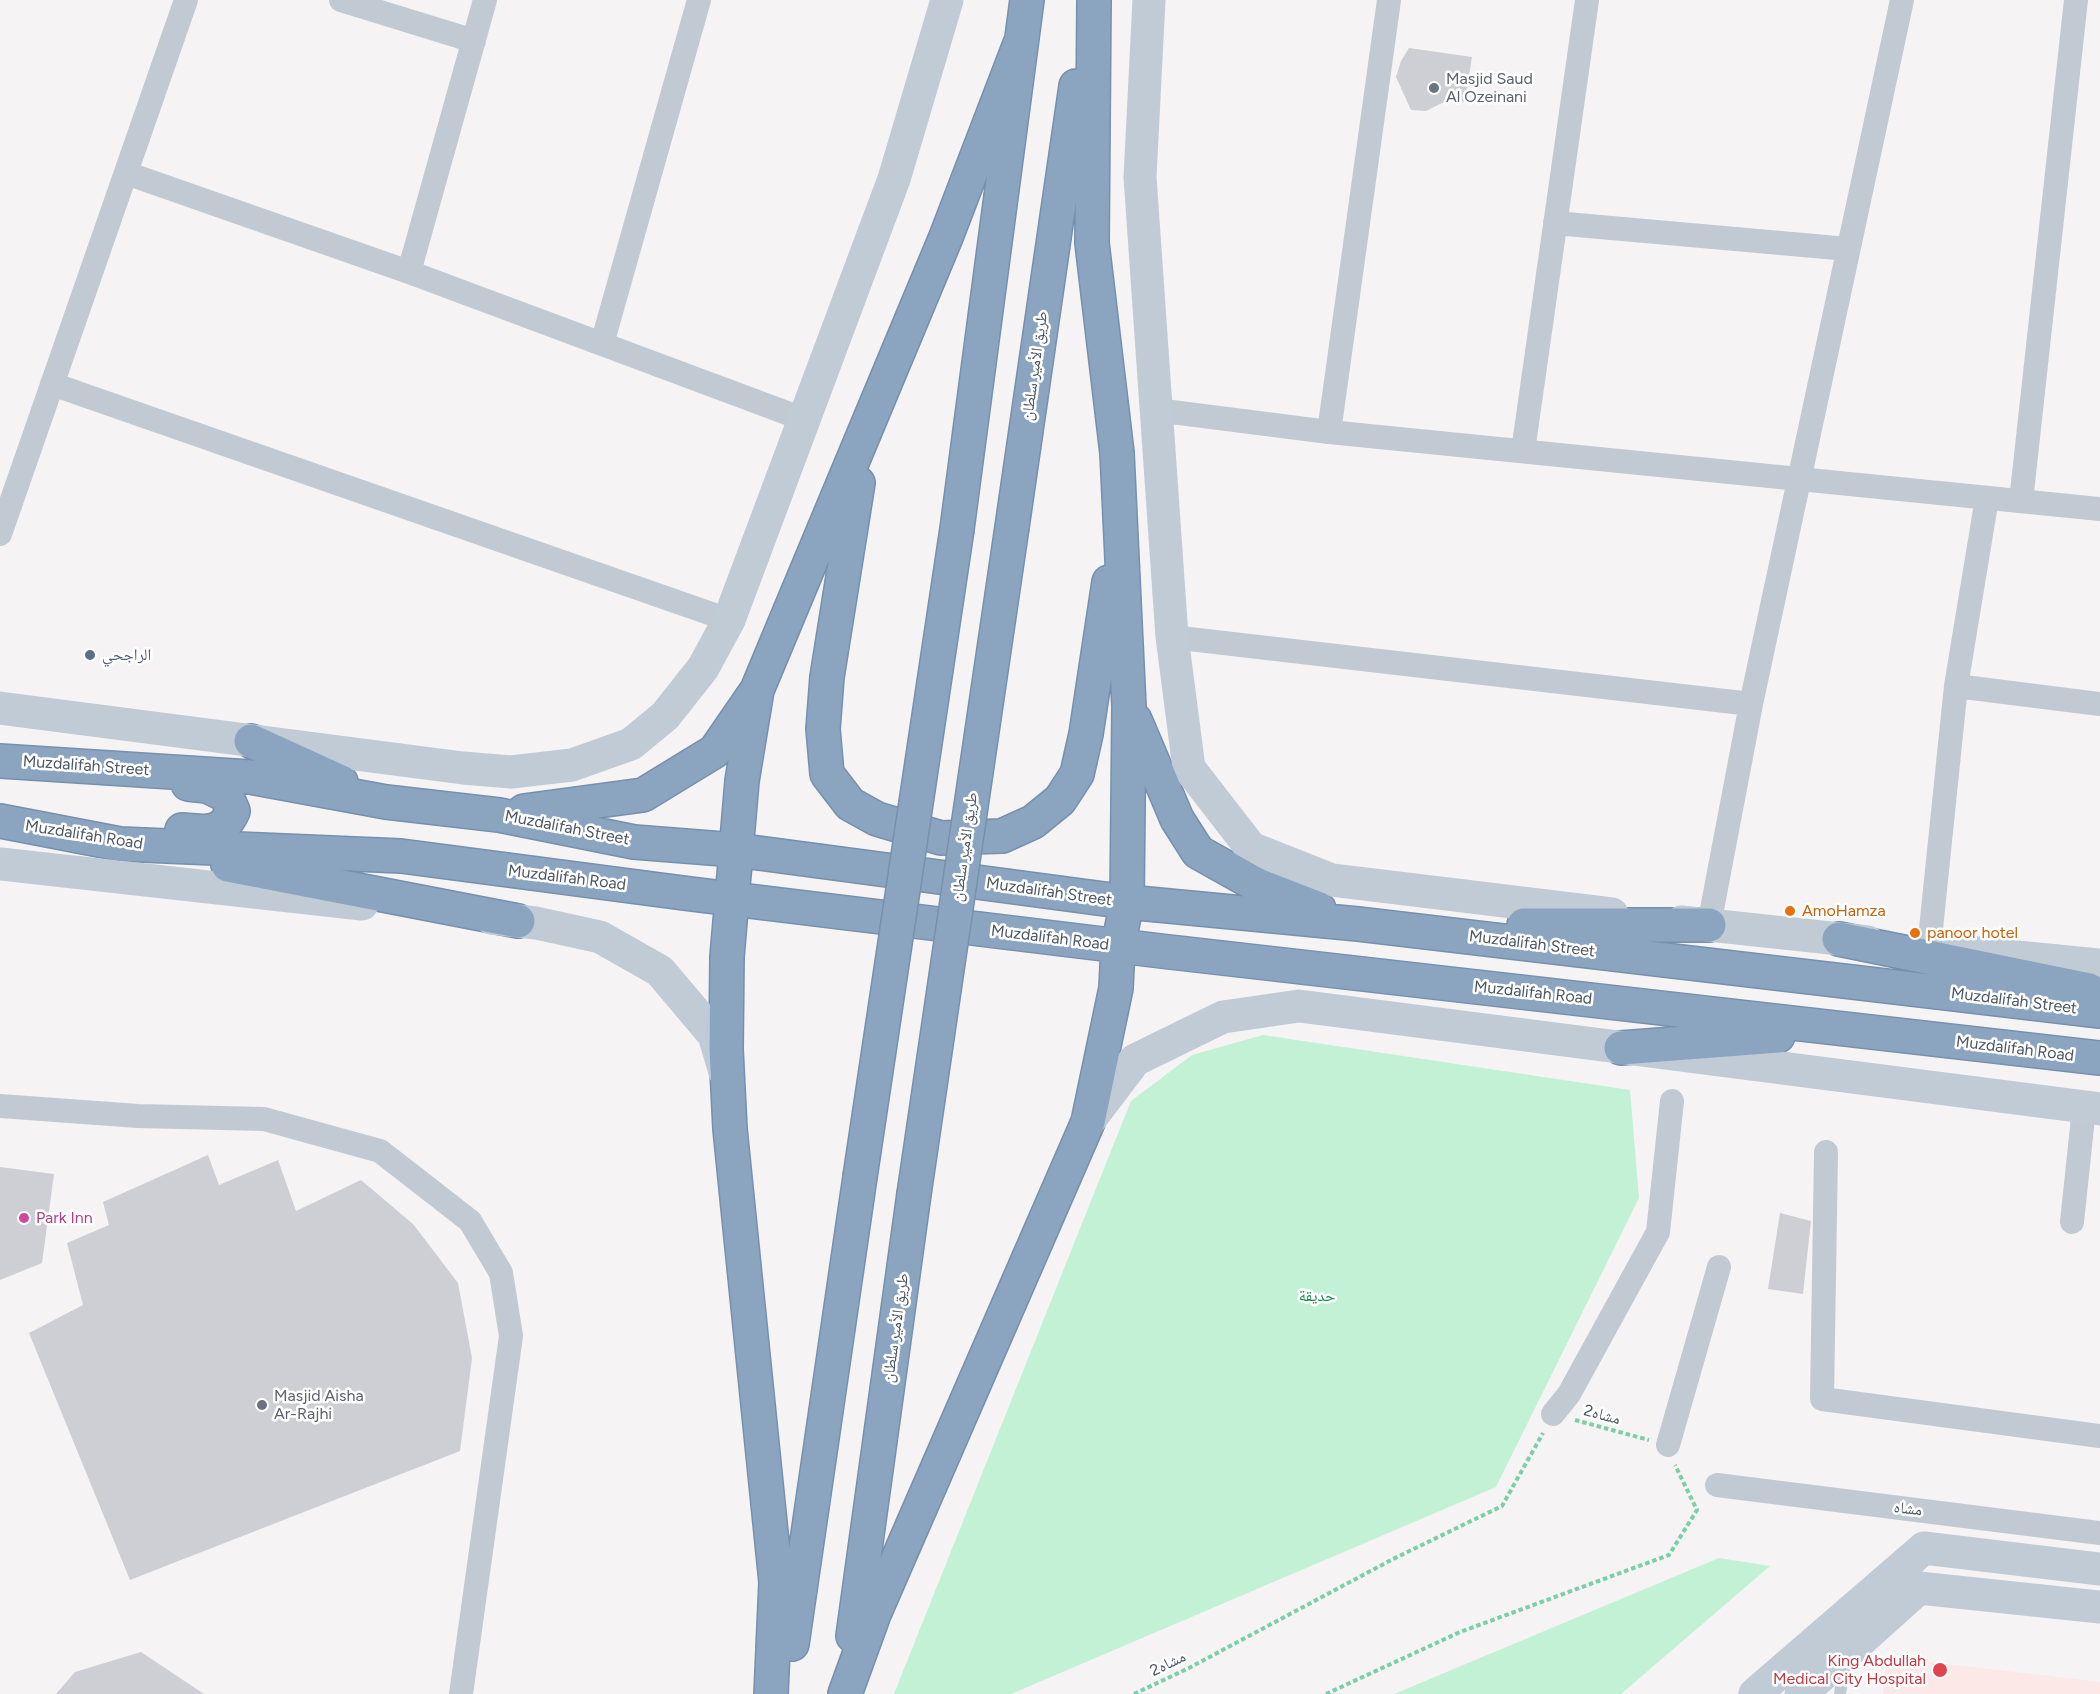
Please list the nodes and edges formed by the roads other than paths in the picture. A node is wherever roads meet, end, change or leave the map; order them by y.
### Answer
1 (186, 0) edge
2 (341, 0) edge
3 (485, 0) edge
4 (699, 0) edge
5 (947, 0) edge
6 (1027, 0) edge
7 (1089, 0) edge
8 (1094, 0) edge
9 (1149, 0) edge
10 (1389, 0) edge
11 (1587, 0) edge
12 (1902, 0) edge
13 (2076, 0) edge
14 (474, 40) junction
15 (1020, 44) junction
16 (126, 173) junction
17 (1555, 223) junction
18 (1848, 249) junction
19 (409, 272) junction
20 (602, 344) junction
21 (52, 384) junction
22 (1156, 410) junction
23 (803, 419) junction
24 (867, 428) junction
25 (1329, 432) junction
26 (1523, 451) junction
27 (1799, 479) junction
28 (1987, 498) junction
29 (2021, 501) junction
30 (1119, 507) junction
31 (2100, 509) edge
32 (0, 534) edge
33 (729, 620) junction
34 (1172, 637) junction
35 (1956, 686) junction
36 (757, 690) junction
37 (1751, 704) junction
38 (2100, 704) edge
39 (1130, 707) junction
40 (0, 708) edge
41 (251, 741) junction
42 (0, 761) edge
43 (386, 802) junction
44 (499, 814) junction
45 (0, 821) edge
46 (120, 844) junction
47 (700, 848) junction
48 (736, 850) junction
49 (0, 864) edge
50 (691, 894) junction
51 (732, 899) junction
52 (1127, 902) junction
53 (1167, 906) junction
54 (518, 921) junction
55 (1358, 924) junction
56 (1709, 925) junction
57 (1839, 939) junction
58 (1118, 946) junction
59 (1929, 948) junction
60 (1161, 951) junction
61 (2100, 965) edge
62 (2100, 992) edge
63 (2100, 1011) edge
64 (1855, 1030) junction
65 (1914, 1037) junction
66 (1621, 1048) junction
67 (2100, 1058) edge
68 (2100, 1071) edge
69 (728, 1080) junction
70 (1672, 1101) dead end
71 (0, 1106) edge
72 (2092, 1108) edge
73 (1088, 1122) junction
74 (1826, 1152) dead end
75 (2072, 1222) dead end
76 (1719, 1267) dead end
77 (1553, 1414) road end
78 (2100, 1436) edge
79 (1668, 1445) road end
80 (1717, 1485) dead end
81 (2100, 1533) edge
82 (2100, 1569) edge
83 (2100, 1607) edge
84 (1846, 1653) junction
85 (461, 1694) edge
86 (771, 1694) edge
87 (784, 1694) edge
88 (845, 1694) edge
89 (1755, 1694) edge
90 (1801, 1694) edge
91 (1840, 1694) edge

1 - 16 street
2 - 14 street
3 - 14 street
4 - 20 street
5 - 23 street
6 - 15 highway
7 - 88 highway, طريق الأمير سلطان, bridge
8 - 30 highway
9 - 22 street
10 - 25 street
11 - 17 street
12 - 18 street
13 - 29 street
14 - 19 street
15 - 24 highway
15 - 87 highway, bridge
16 - 19 street
16 - 21 street
17 - 18 street
17 - 26 street
18 - 27 street
19 - 20 street
20 - 23 street
21 - 32 street
21 - 33 street
22 - 25 street
22 - 34 street
23 - 33 street
24 - 30 highway
24 - 36 highway
25 - 26 street
26 - 27 street
27 - 28 street
27 - 37 street
28 - 29 street
28 - 35 street
29 - 31 street
30 - 39 highway
33 - 41 street
34 - 37 street
34 - 56 street
35 - 38 street
35 - 59 street
36 - 44 highway
36 - 48 highway
37 - 56 street
39 - 52 highway
39 - 55 highway
40 - 41 street
41 - 43 highway
42 - 43 highway, Muzdalifah Street
42 - 45 highway
43 - 44 highway, Muzdalifah Street
44 - 47 highway, Muzdalifah Street
45 - 46 highway, Muzdalifah Road
46 - 50 highway, Muzdalifah Road
46 - 54 highway
47 - 48 highway, Muzdalifah Street
47 - 50 highway
48 - 51 highway
48 - 52 highway, Muzdalifah Street
49 - 54 street
50 - 51 highway, Muzdalifah Road
51 - 58 highway, Muzdalifah Road
51 - 69 highway
52 - 53 highway, Muzdalifah Street
52 - 58 highway
53 - 55 highway, Muzdalifah Street
53 - 60 highway
54 - 69 street
55 - 56 highway
55 - 63 highway, Muzdalifah Street
56 - 57 street
57 - 59 street
57 - 62 highway
58 - 60 highway, Muzdalifah Road
58 - 73 highway
59 - 61 street
60 - 64 highway, Muzdalifah Road
64 - 65 highway, Muzdalifah Road
64 - 66 highway
65 - 67 highway, Muzdalifah Road
65 - 68 highway
66 - 72 street
66 - 73 street
69 - 86 highway
70 - 77 street
71 - 85 street
72 - 75 street
73 - 88 highway
74 - 78 street
76 - 79 street
80 - 81 street, مشاه
82 - 89 street
83 - 84 street
84 - 90 street
84 - 91 lane

